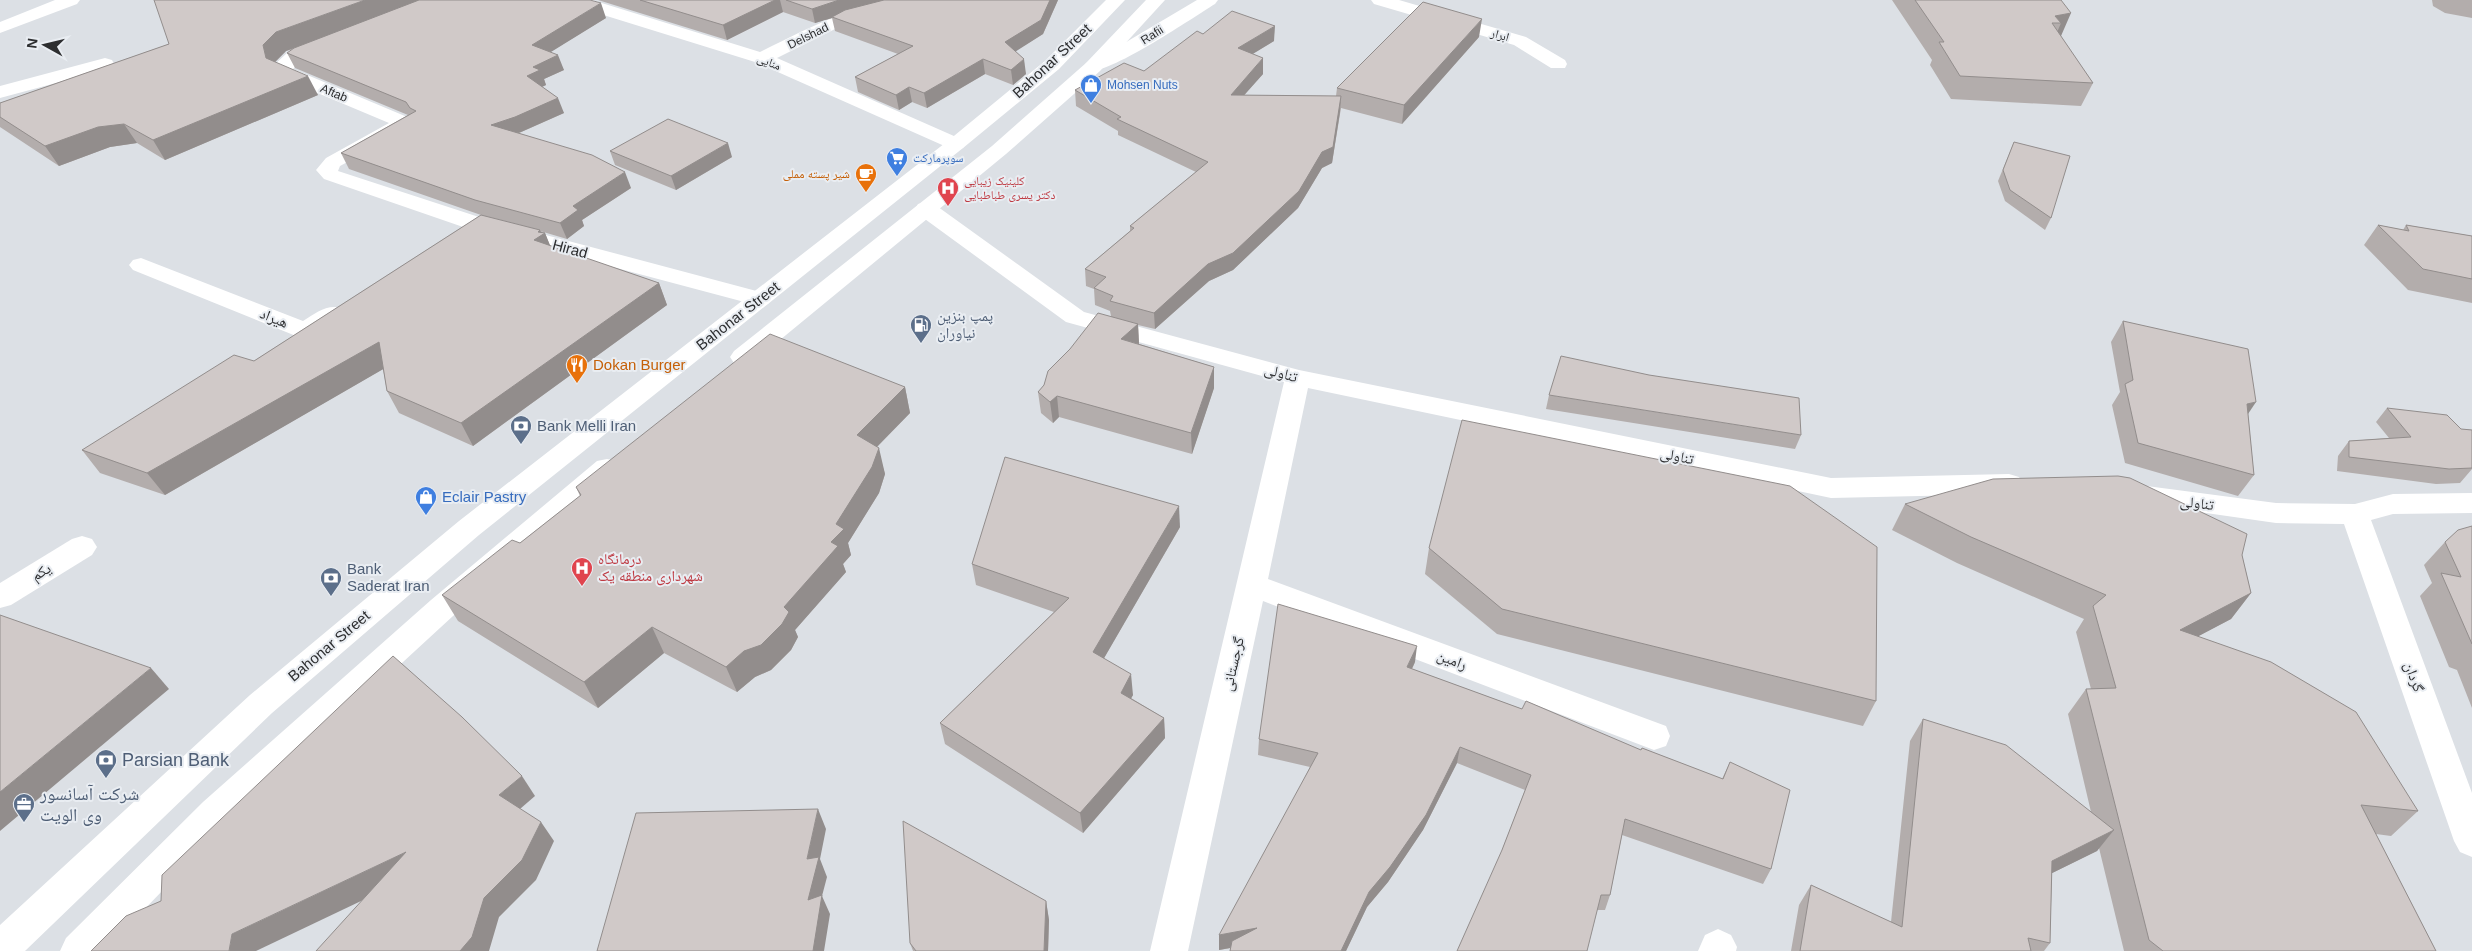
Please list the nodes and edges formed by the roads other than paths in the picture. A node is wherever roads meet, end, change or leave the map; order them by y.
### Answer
1 (71, 0) edge
2 (574, 0) edge
3 (912, 0) edge
4 (1116, 0) edge
5 (1156, 0) edge
6 (1209, 0) edge
7 (1380, 0) edge
8 (0, 28) edge
9 (340, 39) edge
10 (762, 58) junction
11 (105, 64) edge
12 (1558, 64) dead end
13 (1093, 67) junction
14 (0, 92) edge
15 (956, 144) junction
16 (926, 209) junction
17 (474, 223) junction
18 (450, 238) edge
19 (141, 265) dead end
20 (760, 299) junction
21 (353, 300) edge
22 (726, 371) edge
23 (1298, 378) junction
24 (626, 452) edge
25 (2034, 484) edge
26 (2120, 492) edge
27 (2472, 503) edge
28 (2355, 514) junction
29 (82, 547) dead end
30 (1250, 585) junction
31 (0, 597) edge
32 (1654, 736) dead end
33 (2472, 841) edge
34 (0, 950) edge
35 (79, 951) edge
36 (1169, 951) edge

1 - 8 street
2 - 10 street, منایی
3 - 10 street, Delshad
4 - 15 street, Bahonar Street
5 - 13 street, Bahonar Street
6 - 13 street, Rafii
7 - 12 street, ابرار
9 - 17 street, Hirad
10 - 15 street, منایی
11 - 14 street
13 - 16 street, Bahonar Street
15 - 20 street, Bahonar Street
16 - 22 street, Bahonar Street
16 - 23 street, تناولی
17 - 18 street
17 - 20 street, Hirad
19 - 21 street, هیراد
20 - 34 street, Bahonar Street
23 - 25 street, تناولی
23 - 30 street, گرجستانی
24 - 35 street
26 - 28 street, تناولی
27 - 28 street, تناولی
28 - 33 street, گردان
29 - 31 street, یکم
30 - 32 street, رامین
30 - 36 street, گرجستانی

